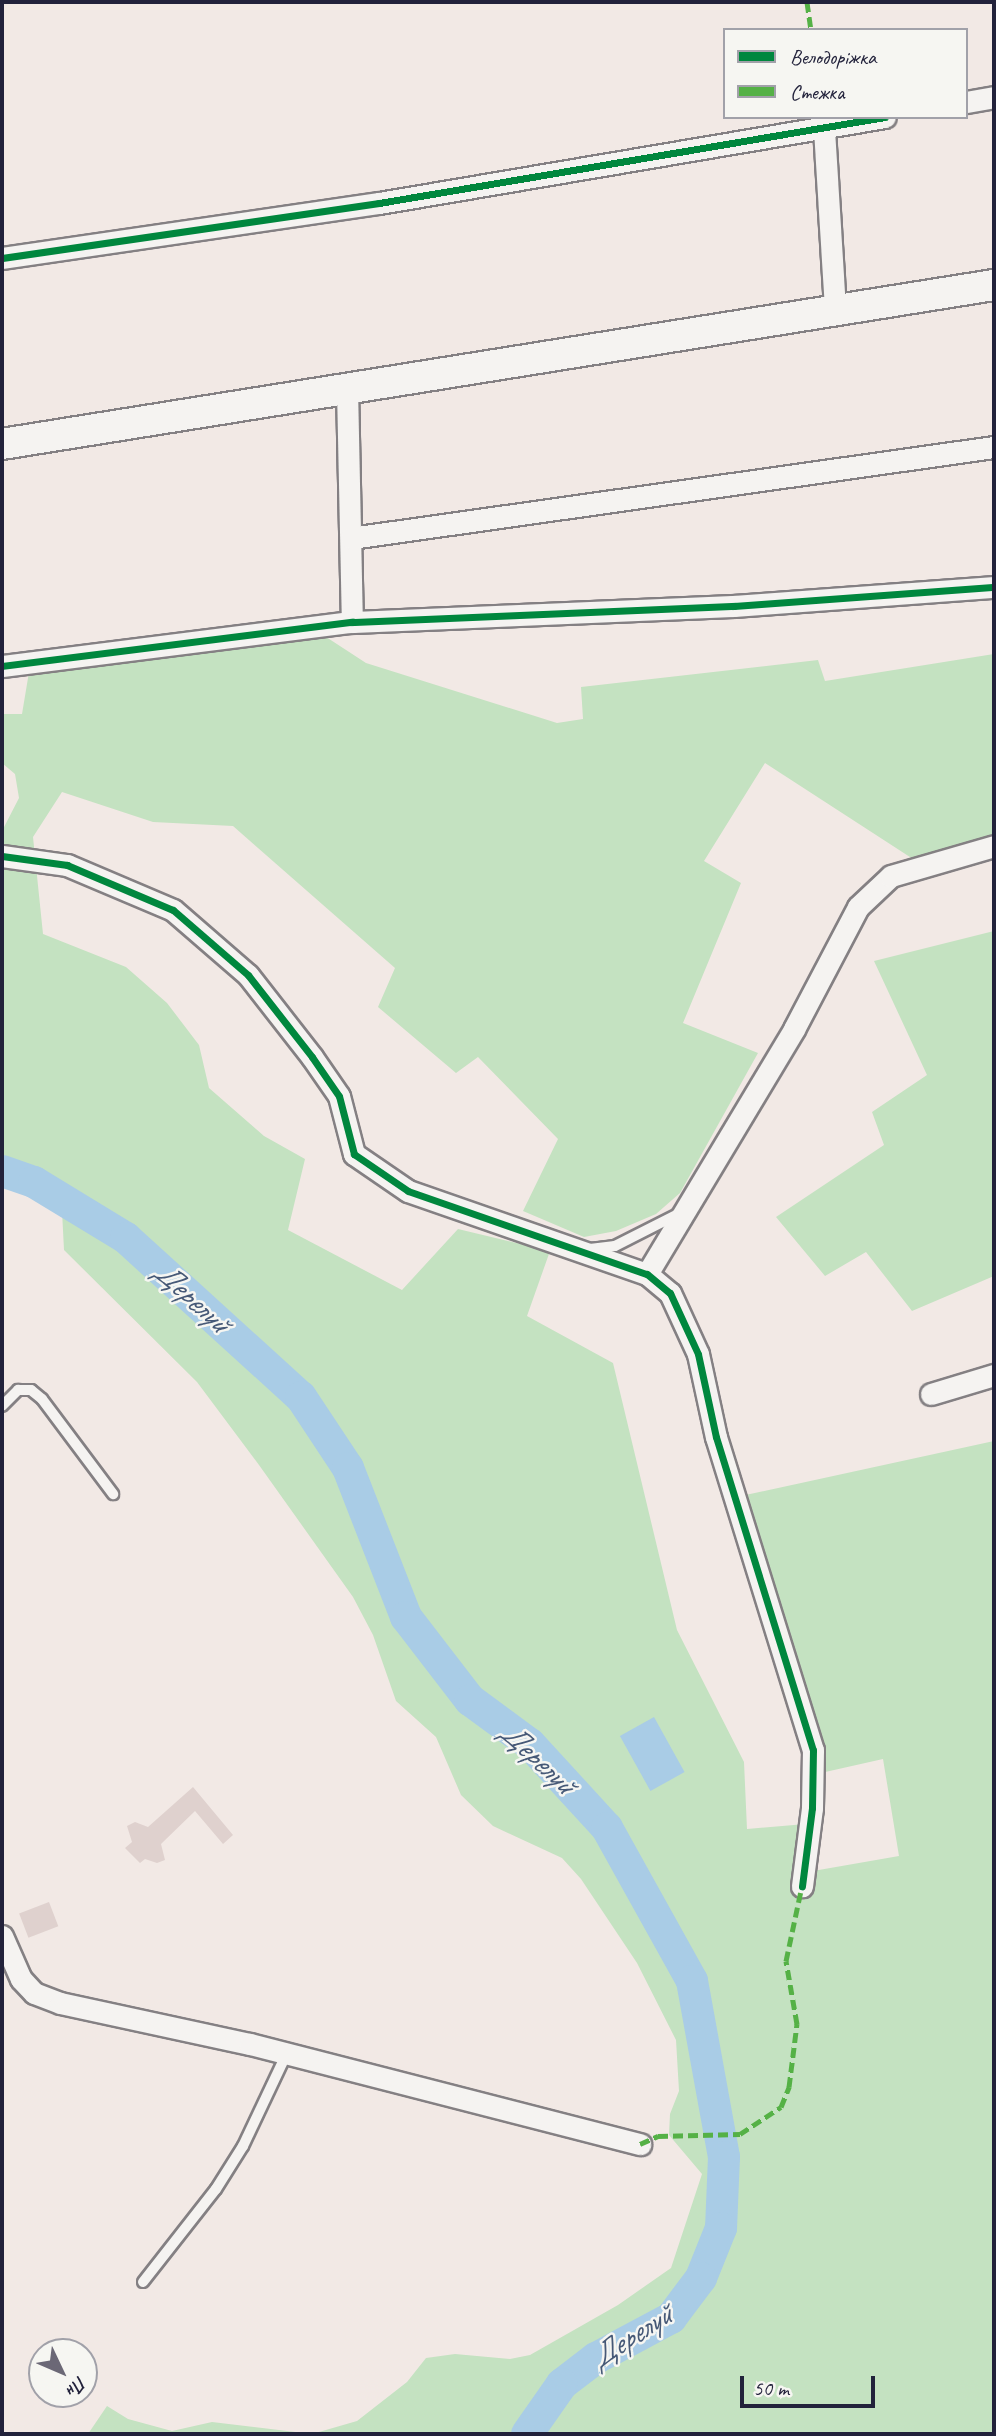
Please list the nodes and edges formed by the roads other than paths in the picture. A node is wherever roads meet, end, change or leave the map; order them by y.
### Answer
1 (994, 97) edge
2 (968, 102) edge
3 (875, 119) edge
4 (824, 129) junction
5 (2, 258) edge
6 (994, 285) edge
7 (835, 311) junction
8 (347, 388) junction
9 (2, 444) edge
10 (994, 447) edge
11 (351, 538) junction
12 (994, 587) edge
13 (352, 622) junction
14 (2, 666) edge
15 (994, 846) edge
16 (2, 856) edge
17 (686, 1209) junction
18 (576, 1251) junction
19 (647, 1274) junction
20 (994, 1375) edge
21 (931, 1394) dead end
22 (2, 1406) edge
23 (113, 1494) dead end
24 (802, 1886) dead end
25 (2, 1936) edge
26 (287, 2053) junction
27 (640, 2144) dead end
28 (143, 2282) dead end

1 - 2 street
3 - 4 street
4 - 5 street
4 - 7 street
6 - 7 main road
7 - 8 main road
8 - 9 main road
8 - 11 street
10 - 11 street
11 - 13 street
12 - 13 street
13 - 14 street
15 - 17 street
16 - 18 street
17 - 18 lane
17 - 19 street
18 - 19 street
19 - 24 street
20 - 21 street
22 - 23 lane
25 - 26 street
26 - 27 street
26 - 28 lane

